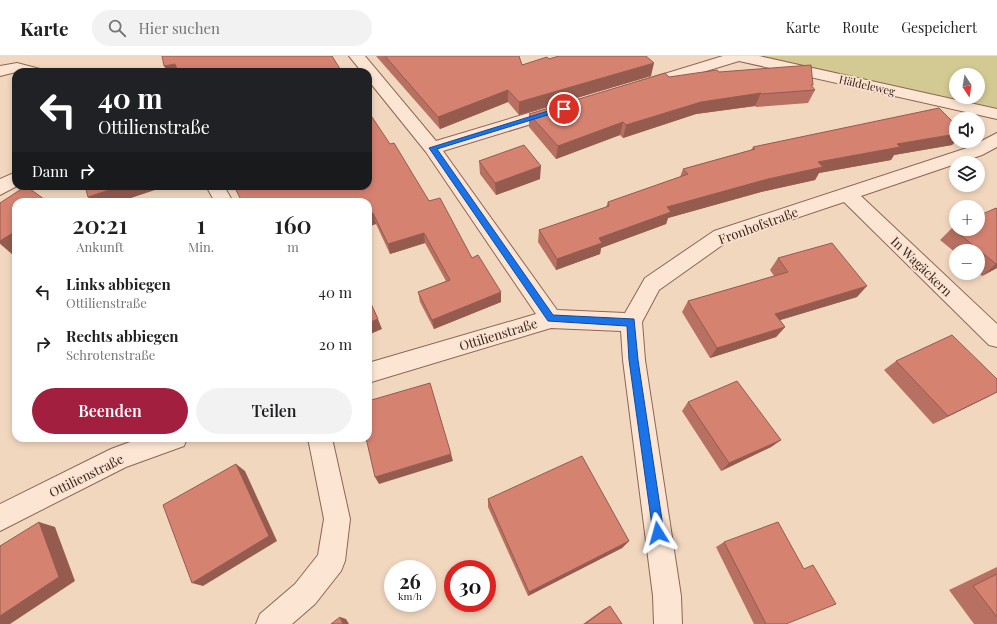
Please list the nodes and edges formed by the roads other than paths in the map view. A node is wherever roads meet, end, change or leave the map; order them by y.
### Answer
1 (357, 56) edge
2 (738, 56) edge
3 (21, 62) edge
4 (29, 68) edge
5 (367, 68) edge
6 (0, 71) edge
7 (372, 74) edge
8 (627, 90) edge
9 (574, 106) edge
10 (997, 114) edge
11 (997, 140) edge
12 (432, 148) junction
13 (12, 180) edge
14 (0, 188) edge
15 (847, 194) junction
16 (551, 318) junction
17 (631, 322) junction
18 (997, 338) edge
19 (372, 372) edge
20 (163, 442) edge
21 (321, 442) edge
22 (0, 518) edge
23 (270, 624) edge
24 (668, 624) edge

1 - 5 street
2 - 8 street
2 - 10 street, Häldeleweg
3 - 4 street
3 - 6 street
7 - 12 street
9 - 12 street
11 - 15 street, Fronhofstraße
12 - 16 street
13 - 14 street
15 - 17 street, Fronhofstraße
15 - 18 street, In Wagäckern
16 - 17 street, Ottilienstraße
16 - 19 street, Ottilienstraße
17 - 24 street
20 - 22 street, Ottilienstraße
21 - 23 street

